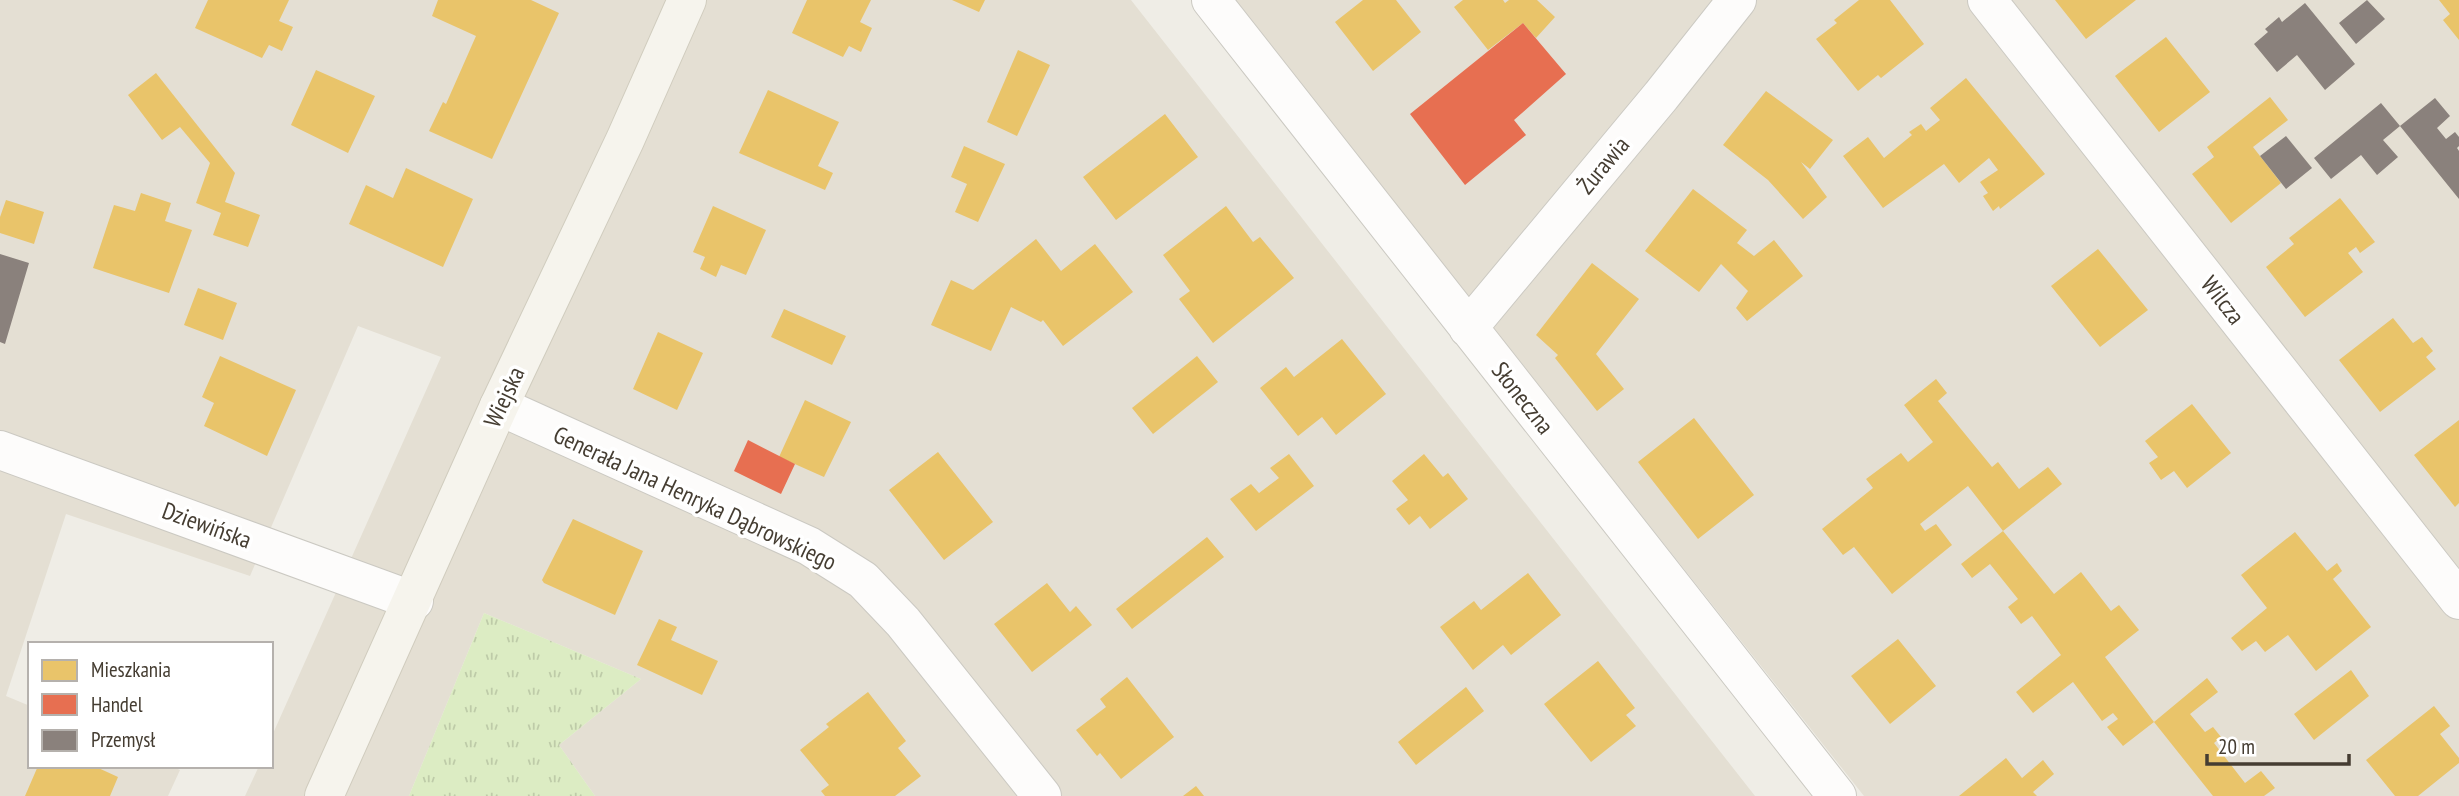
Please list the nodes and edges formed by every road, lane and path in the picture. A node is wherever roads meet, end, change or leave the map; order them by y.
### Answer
1 (687, 0) edge
2 (1211, 0) edge
3 (1737, 0) edge
4 (1987, 0) edge
5 (1468, 328) junction
6 (499, 406) junction
7 (0, 450) edge
8 (2459, 600) edge
9 (414, 601) junction
10 (324, 796) edge
11 (1042, 796) edge
12 (1836, 796) edge

1 - 6 street, Wiejska
2 - 5 street, Słoneczna
3 - 5 street, Żurawia
4 - 8 street, Wilcza
5 - 12 street, Słoneczna
6 - 9 street, Wiejska
6 - 11 street, Generała Jana Henryka Dąbrowskiego
7 - 9 street, Dziewińska
9 - 10 street, Wiejska

